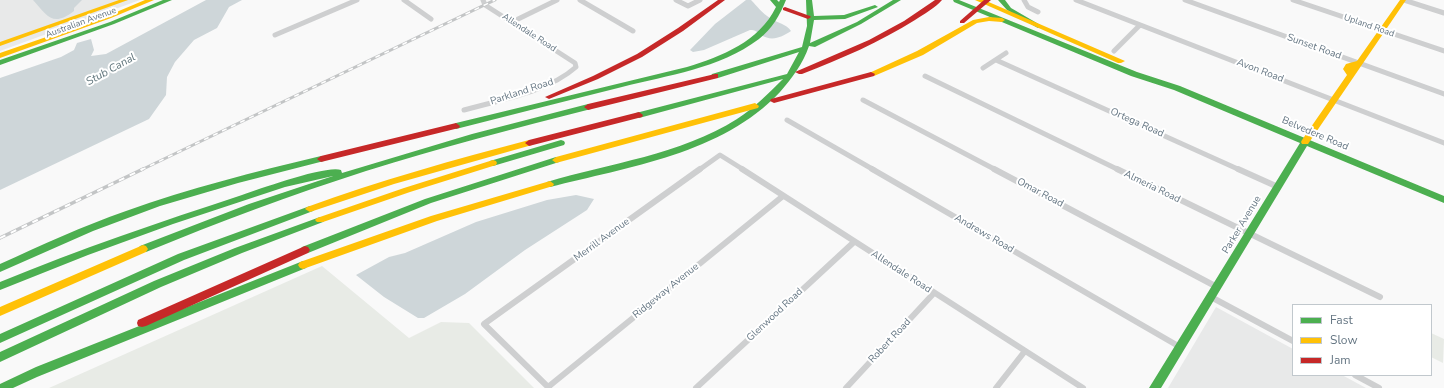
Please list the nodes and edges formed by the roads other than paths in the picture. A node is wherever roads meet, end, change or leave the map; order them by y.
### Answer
1 (125, 0) edge
2 (151, 0) edge
3 (169, 0) edge
4 (357, 0) edge
5 (404, 0) edge
6 (483, 0) edge
7 (557, 0) edge
8 (580, 0) edge
9 (676, 0) edge
10 (700, 0) edge
11 (722, 0) edge
12 (809, 0) edge
13 (892, 0) edge
14 (898, 0) edge
15 (939, 0) edge
16 (1001, 0) edge
17 (1024, 0) edge
18 (1076, 0) edge
19 (1185, 0) edge
20 (1294, 0) edge
21 (1403, 0) edge
22 (956, 1) dead end
23 (984, 1) edge
24 (780, 4) edge
25 (977, 10) junction
26 (1038, 12) dead end
27 (1444, 13) edge
28 (430, 19) dead end
29 (1002, 20) junction
30 (512, 22) junction
31 (1140, 25) junction
32 (1038, 26) junction
33 (1382, 30) junction
34 (633, 31) dead end
35 (275, 35) dead end
36 (0, 44) edge
37 (812, 45) dead end
38 (933, 45) junction
39 (802, 49) dead end
40 (1114, 51) dead end
41 (1444, 51) edge
42 (1006, 52) dead end
43 (0, 56) edge
44 (996, 60) junction
45 (0, 63) edge
46 (1359, 63) junction
47 (576, 67) joint
48 (983, 68) dead end
49 (799, 72) dead end
50 (786, 76) dead end
51 (925, 76) dead end
52 (1177, 88) junction
53 (1444, 94) edge
54 (863, 100) dead end
55 (1334, 100) junction
56 (774, 101) dead end
57 (757, 106) dead end
58 (464, 110) dead end
59 (787, 120) dead end
60 (467, 123) junction
61 (593, 128) junction
62 (1305, 142) junction
63 (1444, 143) edge
64 (720, 155) joint
65 (362, 170) junction
66 (1278, 187) junction
67 (783, 196) junction
68 (1444, 200) edge
69 (1249, 234) junction
70 (854, 242) junction
71 (0, 268) edge
72 (0, 286) edge
73 (1217, 287) junction
74 (934, 293) junction
75 (1210, 297) junction
76 (1380, 297) dead end
77 (0, 312) edge
78 (0, 339) edge
79 (1292, 341) edge
80 (1180, 347) junction
81 (1025, 351) junction
82 (0, 357) edge
83 (34, 373) junction
84 (1357, 376) edge
85 (2, 388) edge
86 (548, 388) edge
87 (696, 388) edge
88 (846, 388) edge
89 (996, 388) edge
90 (1083, 388) edge
91 (1155, 388) edge
92 (1380, 388) edge

1 - 36 main road
2 - 43 main road, Australian Avenue
3 - 45 main road, Australian Avenue
4 - 35 street
5 - 28 street
6 - 30 street, Allendale Road
7 - 30 street
8 - 34 street
9 - 10 street
11 - 60 main road
12 - 83 main road
13 - 24 main road
14 - 37 main road
15 - 49 main road
16 - 32 main road
17 - 26 street
18 - 31 street, Avon Road
19 - 46 street, Sunset Road
20 - 33 street, Upland Road
21 - 27 street
21 - 33 main road, Parker Avenue
22 - 25 main road, Belvedere Road
23 - 25 main road
23 - 32 main road, Belvedere Road
24 - 60 main road
25 - 29 main road, Belvedere Road
25 - 38 main road
29 - 38 main road
29 - 52 main road, Belvedere Road
30 - 47 street, Allendale Road
31 - 40 street
31 - 55 street, Avon Road
32 - 52 main road, Belvedere Road
33 - 41 street, Upland Road
33 - 46 main road, Parker Avenue
38 - 56 main road
39 - 65 main road
42 - 44 street
44 - 48 street
44 - 66 street, Ortega Road
46 - 53 street, Sunset Road
46 - 55 main road, Parker Avenue
47 - 58 street, Parkland Road
50 - 61 main road
51 - 69 street, Almeria Road
52 - 62 main road, Belvedere Road
54 - 73 street, Omar Road
55 - 62 main road, Parker Avenue
55 - 63 street, Avon Road
57 - 83 main road
59 - 80 street, Andrews Road
60 - 71 main road
61 - 78 main road
61 - 82 main road
62 - 66 main road, Parker Avenue
62 - 68 main road, Belvedere Road
64 - 67 street, Allendale Road
64 - 86 street, Merrill Avenue
65 - 72 main road
65 - 77 main road
66 - 69 main road, Parker Avenue
67 - 70 street, Allendale Road
67 - 86 street, Ridgeway Avenue
69 - 73 main road, Parker Avenue
69 - 76 street, Almeria Road
70 - 74 street, Allendale Road
70 - 87 street, Glenwood Road
73 - 75 main road, Parker Avenue
74 - 81 street, Allendale Road
74 - 88 street, Robert Road
75 - 79 street
75 - 80 main road, Parker Avenue
80 - 91 main road, Parker Avenue
81 - 89 street
81 - 90 street, Allendale Road
83 - 85 main road
84 - 92 street

